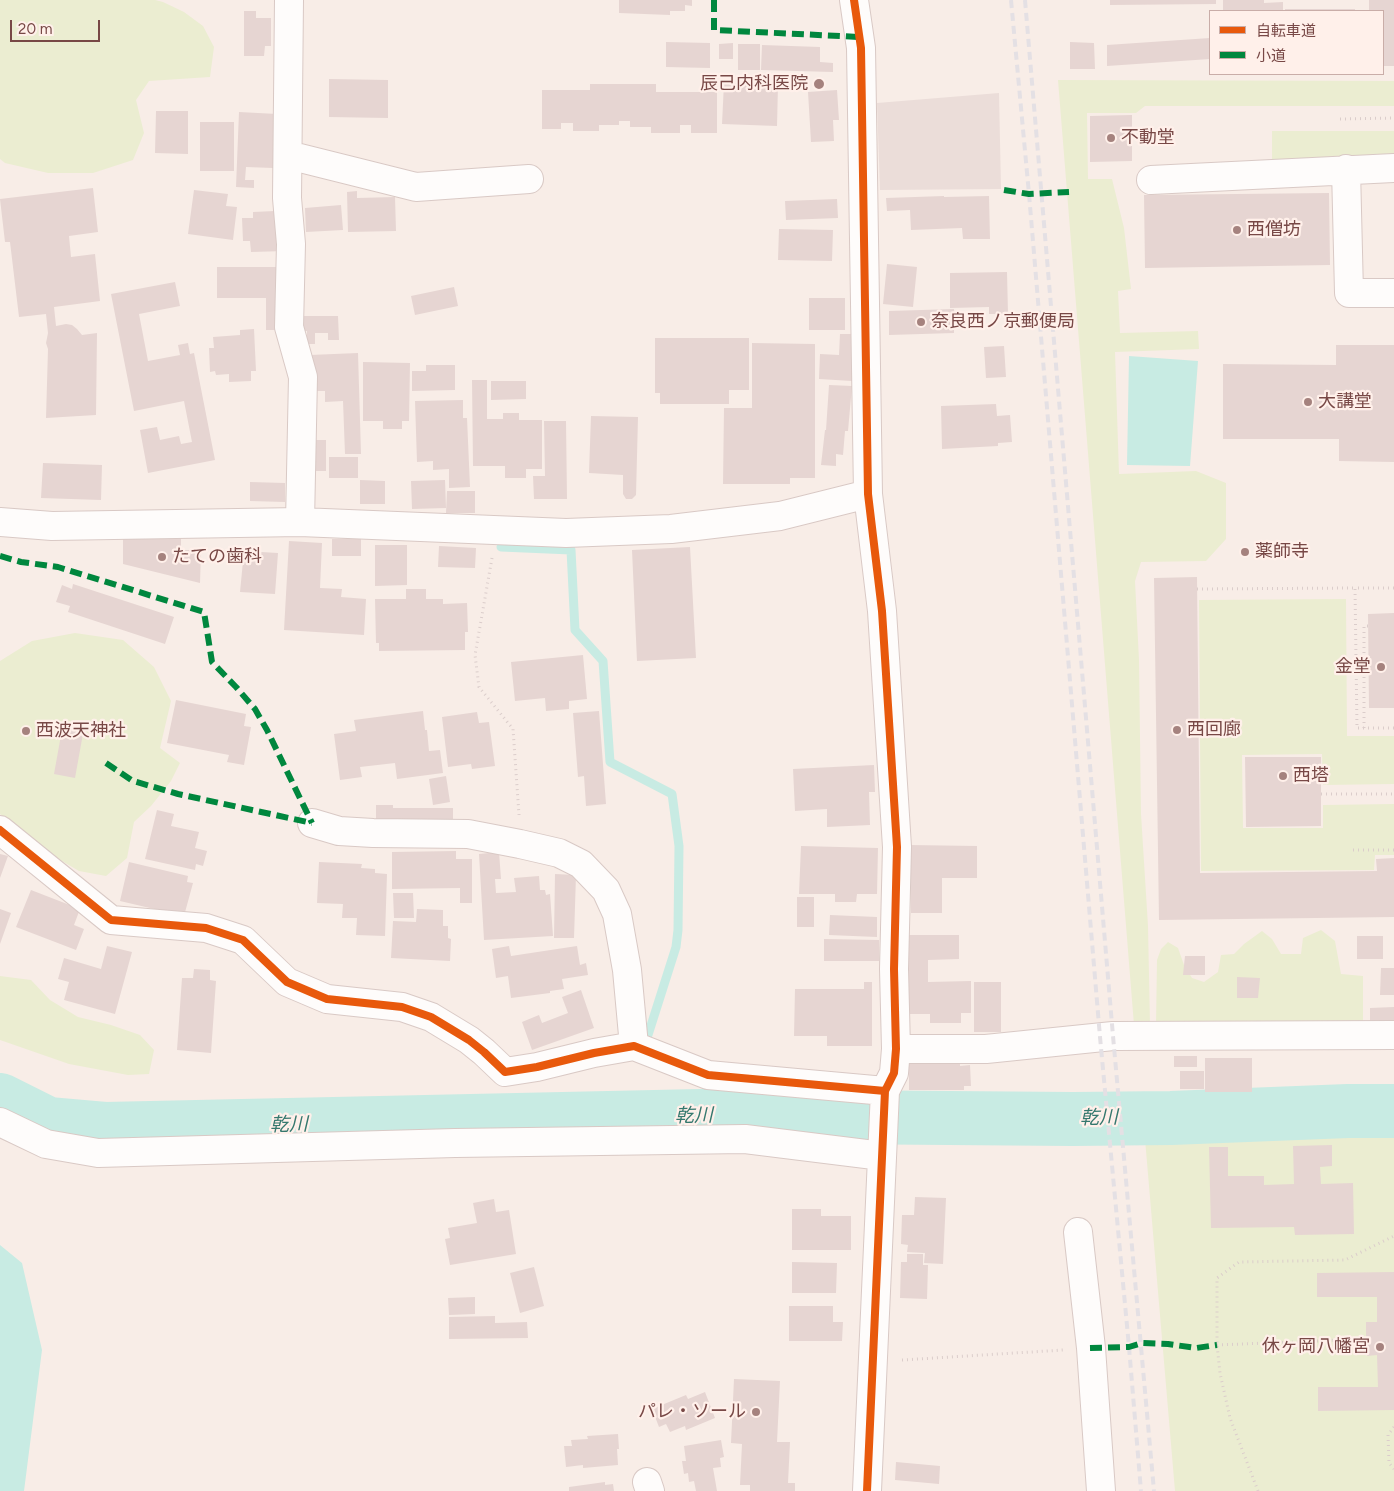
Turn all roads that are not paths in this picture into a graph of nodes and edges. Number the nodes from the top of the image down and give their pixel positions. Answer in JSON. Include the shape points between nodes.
{"nodes":[{"id":1,"x":289,"y":0,"type":"edge"},
{"id":2,"x":854,"y":0,"type":"edge"},
{"id":3,"x":288,"y":155,"type":"junction"},
{"id":4,"x":1394,"y":168,"type":"edge"},
{"id":5,"x":1346,"y":169,"type":"junction"},
{"id":6,"x":529,"y":179,"type":"dead end"},
{"id":7,"x":1151,"y":180,"type":"dead end"},
{"id":8,"x":1394,"y":293,"type":"edge"},
{"id":9,"x":868,"y":494,"type":"junction"},
{"id":10,"x":0,"y":522,"type":"edge"},
{"id":11,"x":300,"y":522,"type":"junction"},
{"id":12,"x":312,"y":822,"type":"dead end"},
{"id":13,"x":0,"y":830,"type":"edge"},
{"id":14,"x":1394,"y":1035,"type":"edge"},
{"id":15,"x":634,"y":1046,"type":"junction"},
{"id":16,"x":896,"y":1049,"type":"junction"},
{"id":17,"x":885,"y":1092,"type":"junction"},
{"id":18,"x":0,"y":1122,"type":"edge"},
{"id":19,"x":882,"y":1156,"type":"junction"},
{"id":20,"x":1078,"y":1232,"type":"dead end"},
{"id":21,"x":867,"y":1491,"type":"edge"},
{"id":22,"x":1101,"y":1491,"type":"edge"}],
"edges":[{"from":1,"to":3,"type":"street"},
{"from":2,"to":9,"type":"street","via":[[861,48]]},
{"from":3,"to":6,"type":"street","via":[[416,187]]},
{"from":3,"to":11,"type":"street","via":[[289,327],[303,378]]},
{"from":4,"to":5,"type":"street"},
{"from":5,"to":7,"type":"street"},
{"from":5,"to":8,"type":"street","via":[[1349,293]]},
{"from":9,"to":11,"type":"street","via":[[780,516],[671,530],[566,532]]},
{"from":9,"to":16,"type":"street","via":[[882,611],[897,847]]},
{"from":10,"to":11,"type":"street","via":[[52,526]]},
{"from":12,"to":15,"type":"street","via":[[338,830],[373,833],[468,834],[559,853],[581,864],[606,890],[618,914]]},
{"from":13,"to":15,"type":"street","via":[[111,920],[206,928],[243,940],[287,982],[327,999],[402,1007],[431,1017],[469,1040],[505,1072]]},
{"from":14,"to":16,"type":"street","via":[[1113,1036],[986,1049]]},
{"from":15,"to":17,"type":"street","via":[[708,1075]]},
{"from":16,"to":17,"type":"street","via":[[894,1073]]},
{"from":17,"to":19,"type":"street"},
{"from":18,"to":19,"type":"street","via":[[46,1144],[98,1153],[745,1139]]},
{"from":19,"to":21,"type":"street"},
{"from":20,"to":22,"type":"street","via":[[1091,1348]]}]}
